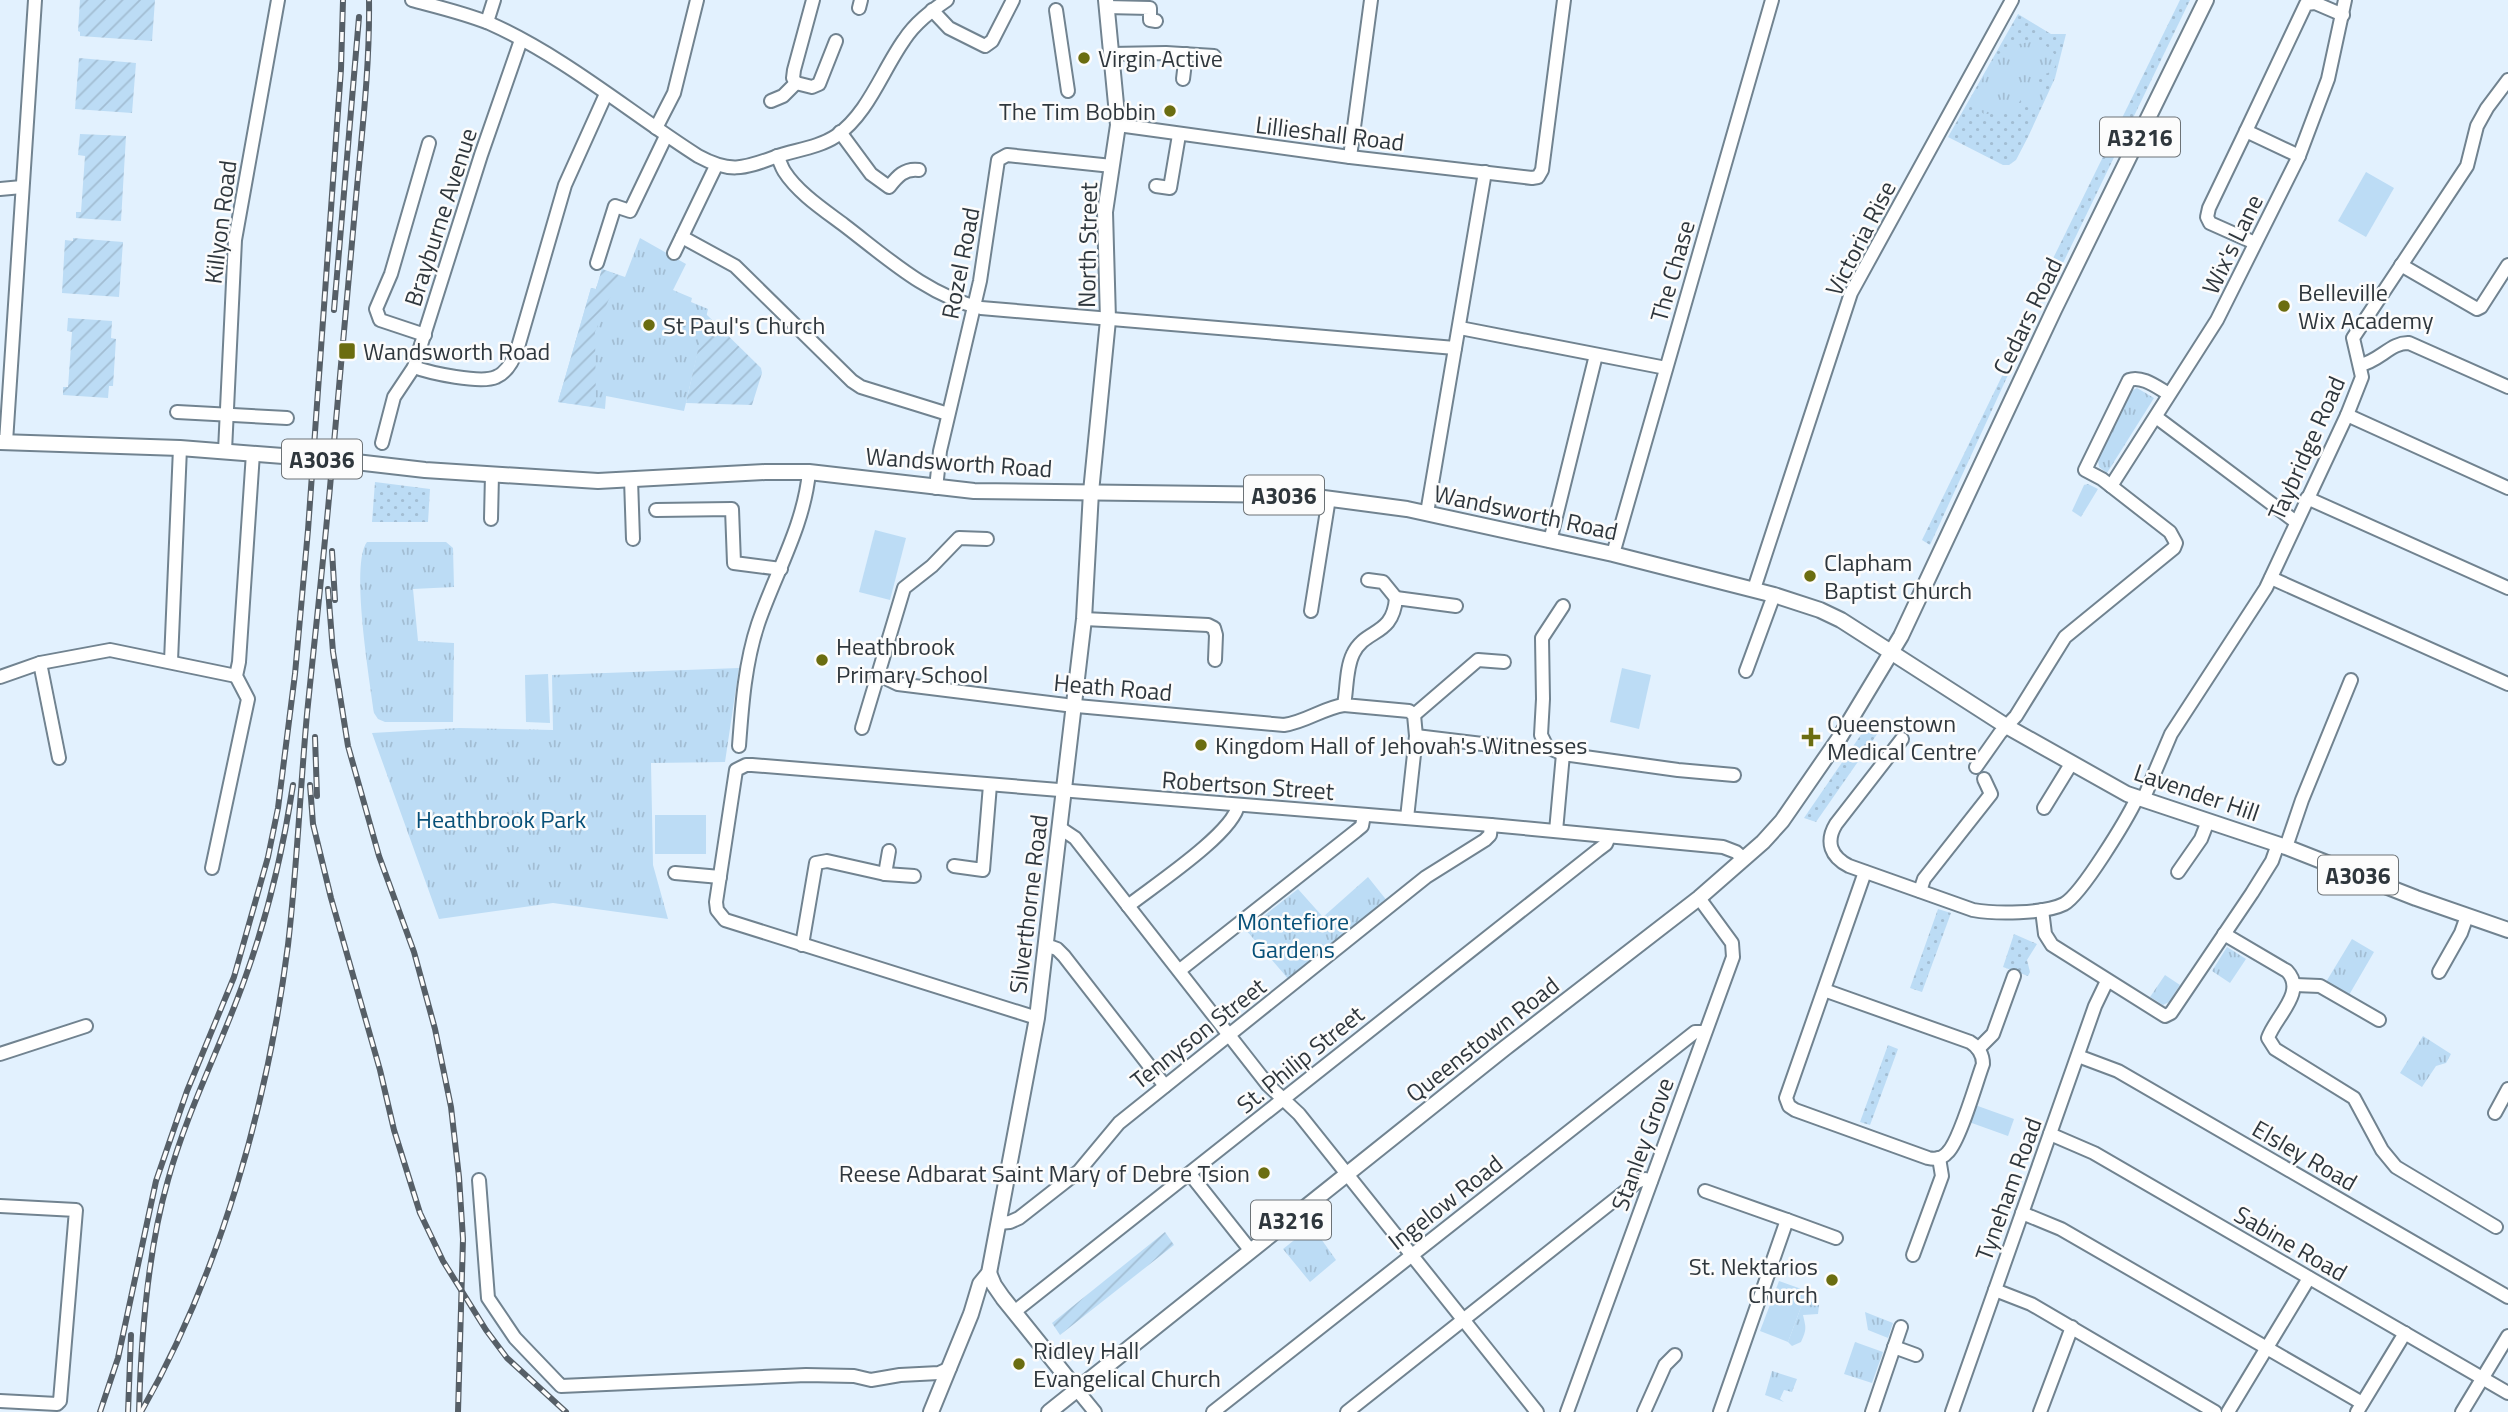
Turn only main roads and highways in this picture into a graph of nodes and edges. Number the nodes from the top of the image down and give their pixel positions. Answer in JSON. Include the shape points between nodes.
{"nodes":[{"id":1,"x":2206,"y":0,"type":"edge"},
{"id":2,"x":1106,"y":4,"type":"edge"},
{"id":3,"x":3,"y":442,"type":"edge"},
{"id":4,"x":1091,"y":492,"type":"junction"},
{"id":5,"x":1892,"y":654,"type":"junction"},
{"id":6,"x":2508,"y":930,"type":"edge"},
{"id":7,"x":989,"y":1273,"type":"junction"},
{"id":8,"x":1003,"y":1298,"type":"junction"},
{"id":9,"x":971,"y":1314,"type":"junction"},
{"id":10,"x":1077,"y":1390,"type":"junction"},
{"id":11,"x":931,"y":1412,"type":"edge"},
{"id":12,"x":1049,"y":1412,"type":"edge"}],
"edges":[{"from":1,"to":5,"type":"main road","name":"Cedars Road","number":"A3216"},
{"from":2,"to":4,"type":"main road","name":"North Street","via":[[1118,125],[1105,212],[1108,320]]},
{"from":3,"to":4,"type":"main road","name":"Wandsworth Road","number":"A3036","via":[[180,448],[598,481],[809,472],[936,488]]},
{"from":4,"to":5,"type":"main road","name":"Wandsworth Road","number":"A3036","via":[[1301,495],[1427,513],[1774,595],[1832,615]]},
{"from":4,"to":7,"type":"main road","name":"Silverthorne Road","via":[[1084,619],[1037,1018]]},
{"from":5,"to":6,"type":"main road","name":"Lavender Hill","number":"A3036","via":[[2006,726],[2140,799],[2282,845]]},
{"from":5,"to":10,"type":"main road","name":"Queenstown Road","number":"A3216","via":[[1840,737],[1763,842],[1699,898]]},
{"from":7,"to":8,"type":"main road"},
{"from":7,"to":9,"type":"main road","name":"Silverthorne Road","via":[[980,1284]]},
{"from":8,"to":9,"type":"main road","via":[[983,1303]]},
{"from":8,"to":10,"type":"main road"},
{"from":9,"to":11,"type":"main road","name":"Silverthorne Road"},
{"from":10,"to":12,"type":"main road","name":"Queenstown Road","number":"A3216"}]}
